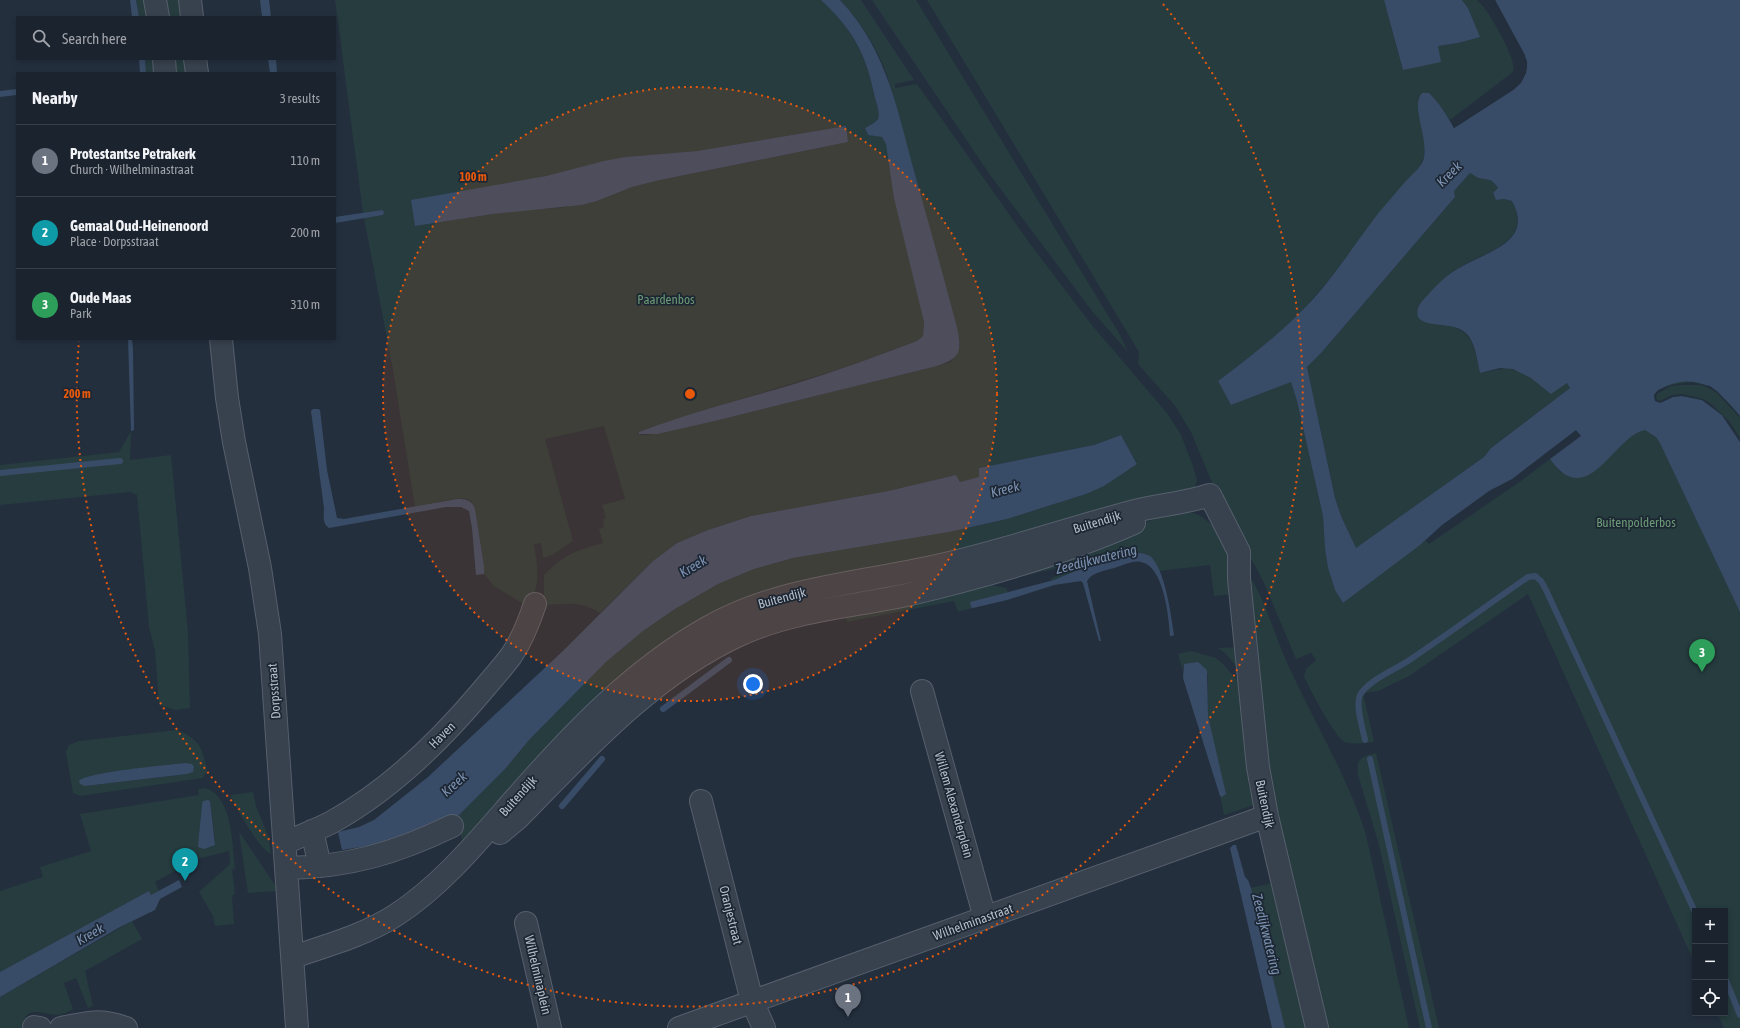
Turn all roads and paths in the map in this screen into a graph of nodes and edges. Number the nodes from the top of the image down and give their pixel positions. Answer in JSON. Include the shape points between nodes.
{"nodes":[{"id":1,"x":155,"y":0,"type":"edge"},
{"id":2,"x":190,"y":0,"type":"edge"},
{"id":3,"x":158,"y":16,"type":"edge"},
{"id":4,"x":192,"y":16,"type":"edge"},
{"id":5,"x":164,"y":60,"type":"edge"},
{"id":6,"x":195,"y":60,"type":"edge"},
{"id":7,"x":165,"y":72,"type":"edge"},
{"id":8,"x":197,"y":72,"type":"edge"},
{"id":9,"x":220,"y":345,"type":"edge"},
{"id":10,"x":536,"y":604,"type":"dead end"},
{"id":11,"x":922,"y":692,"type":"dead end"},
{"id":12,"x":701,"y":801,"type":"dead end"},
{"id":13,"x":1267,"y":816,"type":"junction"},
{"id":14,"x":452,"y":826,"type":"dead end"},
{"id":15,"x":312,"y":831,"type":"junction"},
{"id":16,"x":285,"y":843,"type":"junction"},
{"id":17,"x":320,"y":866,"type":"junction"},
{"id":18,"x":287,"y":868,"type":"junction"},
{"id":19,"x":985,"y":918,"type":"junction"},
{"id":20,"x":526,"y":923,"type":"dead end"},
{"id":21,"x":293,"y":957,"type":"junction"},
{"id":22,"x":752,"y":1001,"type":"junction"},
{"id":23,"x":61,"y":1028,"type":"edge"},
{"id":24,"x":126,"y":1028,"type":"edge"},
{"id":25,"x":297,"y":1028,"type":"edge"},
{"id":26,"x":550,"y":1028,"type":"edge"},
{"id":27,"x":679,"y":1028,"type":"edge"},
{"id":28,"x":764,"y":1028,"type":"edge"},
{"id":29,"x":1318,"y":1028,"type":"edge"}],
"edges":[{"from":1,"to":3,"type":"street"},
{"from":2,"to":4,"type":"street"},
{"from":5,"to":7,"type":"street"},
{"from":6,"to":8,"type":"street"},
{"from":9,"to":16,"type":"street","name":"Dorpsstraat","via":[[234,442],[260,568],[270,634]]},
{"from":10,"to":15,"type":"street","name":"Haven","via":[[526,630],[511,655],[441,737],[373,795],[331,823]]},
{"from":11,"to":19,"type":"street","name":"Willem Alexanderplein"},
{"from":12,"to":22,"type":"street","name":"Oranjestraat"},
{"from":13,"to":19,"type":"street","name":"Wilhelminastraat"},
{"from":13,"to":21,"type":"street","name":"Buitendijk","via":[[1256,750],[1239,579],[1239,552],[1210,495],[1178,504],[1106,535],[1041,558],[906,595],[776,621],[727,640],[683,666],[650,691],[518,818],[489,840],[471,849],[426,893],[396,915],[356,935]]},
{"from":13,"to":29,"type":"street","name":"Buitendijk"},
{"from":14,"to":17,"type":"street","via":[[396,850],[351,862]]},
{"from":15,"to":16,"type":"street","name":"Haven"},
{"from":15,"to":17,"type":"street"},
{"from":16,"to":18,"type":"street","name":"Dorpsstraat"},
{"from":17,"to":18,"type":"street"},
{"from":18,"to":21,"type":"street","name":"Dorpsstraat"},
{"from":19,"to":22,"type":"street","name":"Wilhelminastraat"},
{"from":20,"to":26,"type":"street","name":"Wilhelminaplein"},
{"from":21,"to":25,"type":"street","name":"Dorpsstraat"},
{"from":22,"to":27,"type":"street","name":"Wilhelminastraat"},
{"from":22,"to":28,"type":"street","name":"Oranjestraat"},
{"from":23,"to":24,"type":"street","via":[[99,1021]]}]}
